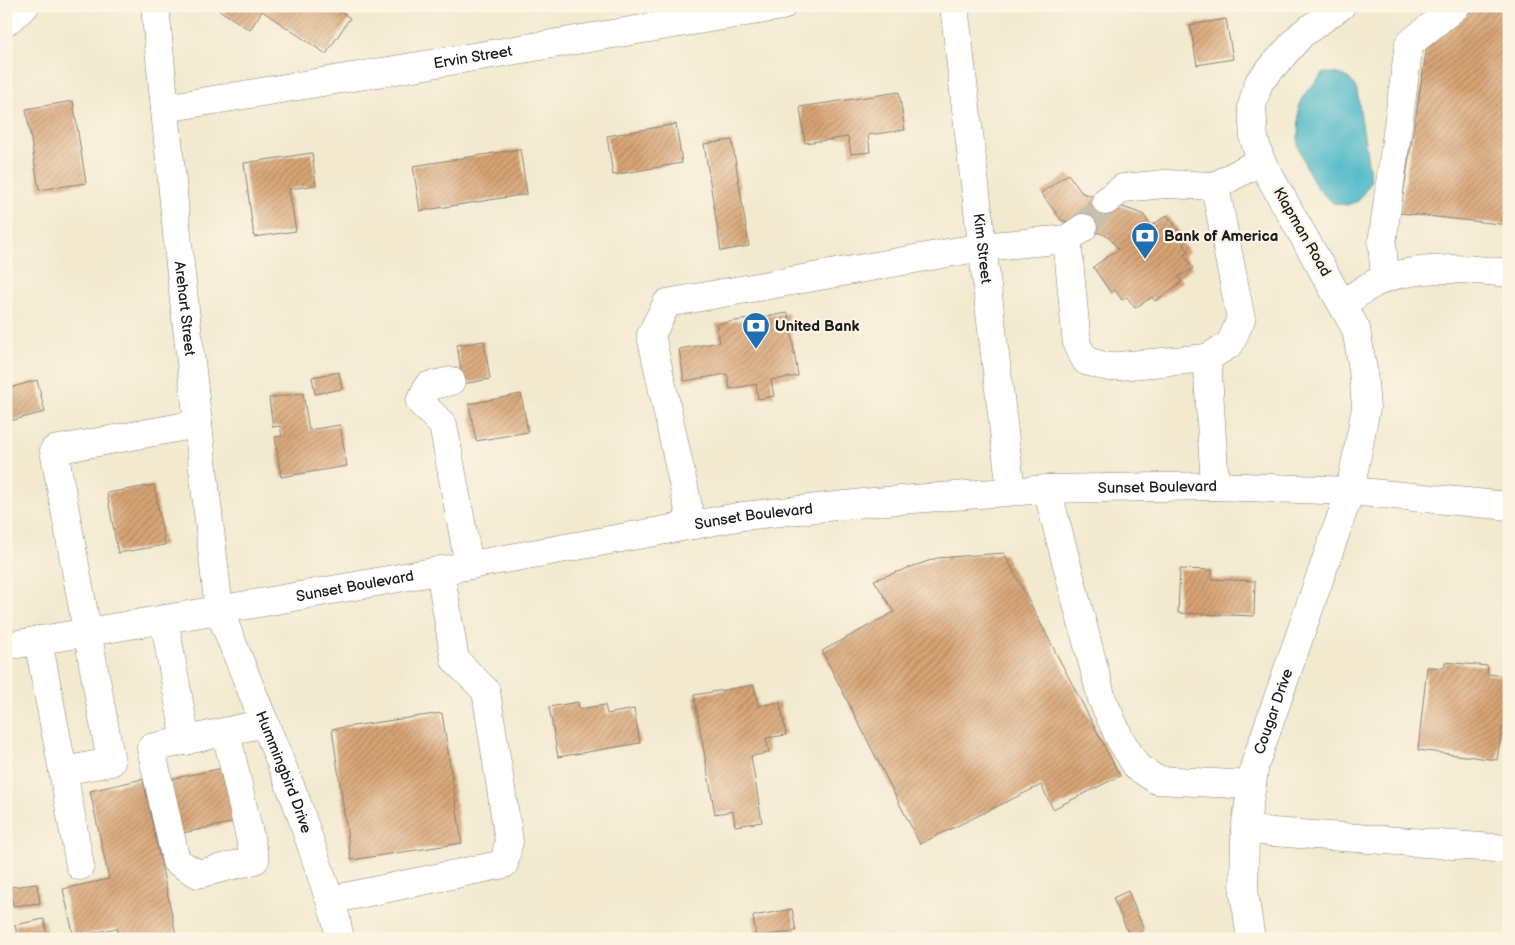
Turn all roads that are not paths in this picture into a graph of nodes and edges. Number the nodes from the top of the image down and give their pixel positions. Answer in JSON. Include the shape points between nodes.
{"nodes":[{"id":1,"x":25,"y":6,"type":"edge"},
{"id":2,"x":156,"y":6,"type":"edge"},
{"id":3,"x":782,"y":6,"type":"edge"},
{"id":4,"x":954,"y":6,"type":"edge"},
{"id":5,"x":1341,"y":6,"type":"edge"},
{"id":6,"x":1456,"y":6,"type":"edge"},
{"id":7,"x":6,"y":22,"type":"edge"},
{"id":8,"x":165,"y":108,"type":"junction"},
{"id":9,"x":1261,"y":161,"type":"junction"},
{"id":10,"x":1215,"y":186,"type":"junction"},
{"id":11,"x":1106,"y":201,"type":"tunnel mouth"},
{"id":12,"x":982,"y":247,"type":"junction"},
{"id":13,"x":1509,"y":273,"type":"edge"},
{"id":14,"x":1385,"y":278,"type":"junction"},
{"id":15,"x":1343,"y":303,"type":"junction"},
{"id":16,"x":1207,"y":358,"type":"junction"},
{"id":17,"x":451,"y":381,"type":"dead end"},
{"id":18,"x":198,"y":424,"type":"junction"},
{"id":19,"x":1215,"y":486,"type":"junction"},
{"id":20,"x":1047,"y":489,"type":"junction"},
{"id":21,"x":1011,"y":491,"type":"junction"},
{"id":22,"x":1350,"y":491,"type":"junction"},
{"id":23,"x":1509,"y":506,"type":"edge"},
{"id":24,"x":692,"y":525,"type":"junction"},
{"id":25,"x":469,"y":565,"type":"junction"},
{"id":26,"x":440,"y":570,"type":"junction"},
{"id":27,"x":219,"y":610,"type":"junction"},
{"id":28,"x":164,"y":619,"type":"junction"},
{"id":29,"x":86,"y":632,"type":"junction"},
{"id":30,"x":38,"y":640,"type":"junction"},
{"id":31,"x":6,"y":646,"type":"edge"},
{"id":32,"x":265,"y":723,"type":"junction"},
{"id":33,"x":226,"y":732,"type":"junction"},
{"id":34,"x":186,"y":741,"type":"junction"},
{"id":35,"x":63,"y":771,"type":"junction"},
{"id":36,"x":1252,"y":785,"type":"junction"},
{"id":37,"x":1246,"y":830,"type":"junction"},
{"id":38,"x":1509,"y":849,"type":"edge"},
{"id":39,"x":80,"y":866,"type":"dead end"},
{"id":40,"x":330,"y":900,"type":"junction"},
{"id":41,"x":340,"y":939,"type":"edge"},
{"id":42,"x":1250,"y":939,"type":"edge"}],
"edges":[{"from":1,"to":7,"type":"street"},
{"from":2,"to":8,"type":"street","name":"Arehart Street"},
{"from":3,"to":8,"type":"street","name":"Ervin Street"},
{"from":4,"to":12,"type":"street","name":"Kim Street"},
{"from":5,"to":9,"type":"street","name":"Klapman Road","via":[[1302,34],[1259,82],[1252,106],[1254,138]]},
{"from":6,"to":14,"type":"street","via":[[1409,44],[1382,242]]},
{"from":8,"to":18,"type":"street","name":"Arehart Street"},
{"from":9,"to":10,"type":"street"},
{"from":9,"to":15,"type":"street","name":"Klapman Road"},
{"from":10,"to":11,"type":"street","via":[[1165,184],[1123,188]]},
{"from":10,"to":16,"type":"street","via":[[1241,319],[1230,344]]},
{"from":12,"to":16,"type":"street","via":[[1075,233],[1077,345],[1086,361],[1108,366]]},
{"from":12,"to":21,"type":"street","name":"Kim Street"},
{"from":12,"to":24,"type":"street","via":[[667,303],[651,335]]},
{"from":13,"to":14,"type":"street","via":[[1470,269],[1417,270]]},
{"from":14,"to":15,"type":"street"},
{"from":15,"to":22,"type":"street","name":"Klapman Road","via":[[1356,328],[1366,408]]},
{"from":16,"to":19,"type":"street"},
{"from":17,"to":25,"type":"street","via":[[428,386],[420,402],[443,426]]},
{"from":18,"to":27,"type":"street","name":"Arehart Street"},
{"from":18,"to":29,"type":"street","via":[[54,450]]},
{"from":19,"to":20,"type":"street","name":"Sunset Boulevard"},
{"from":19,"to":22,"type":"street","name":"Sunset Boulevard"},
{"from":20,"to":21,"type":"street","name":"Sunset Boulevard"},
{"from":20,"to":36,"type":"street","via":[[1102,699],[1137,767],[1157,780]]},
{"from":21,"to":24,"type":"street","name":"Sunset Boulevard","via":[[873,502]]},
{"from":22,"to":23,"type":"street","name":"Sunset Boulevard"},
{"from":22,"to":36,"type":"street","name":"Cougar Drive","via":[[1255,764]]},
{"from":24,"to":25,"type":"street","name":"Sunset Boulevard"},
{"from":25,"to":26,"type":"street","name":"Sunset Boulevard"},
{"from":26,"to":27,"type":"street","name":"Sunset Boulevard"},
{"from":26,"to":40,"type":"street","via":[[455,660],[486,691],[509,841],[504,864]]},
{"from":27,"to":28,"type":"street","name":"Sunset Boulevard"},
{"from":27,"to":32,"type":"street","name":"Hummingbird Drive"},
{"from":28,"to":29,"type":"street","name":"Sunset Boulevard"},
{"from":28,"to":34,"type":"street"},
{"from":29,"to":30,"type":"street","name":"Sunset Boulevard"},
{"from":29,"to":35,"type":"street","via":[[111,762]]},
{"from":30,"to":31,"type":"street","name":"Sunset Boulevard"},
{"from":30,"to":35,"type":"street"},
{"from":32,"to":33,"type":"street"},
{"from":32,"to":40,"type":"street","name":"Hummingbird Drive","via":[[298,803]]},
{"from":33,"to":34,"type":"street"},
{"from":33,"to":34,"type":"street","via":[[255,860],[198,874],[176,861],[152,748]]},
{"from":35,"to":39,"type":"street"},
{"from":36,"to":37,"type":"street","name":"Cougar Drive"},
{"from":37,"to":38,"type":"street"},
{"from":37,"to":42,"type":"street","name":"Cougar Drive","via":[[1244,893]]},
{"from":40,"to":41,"type":"street","name":"Hummingbird Drive"}]}
